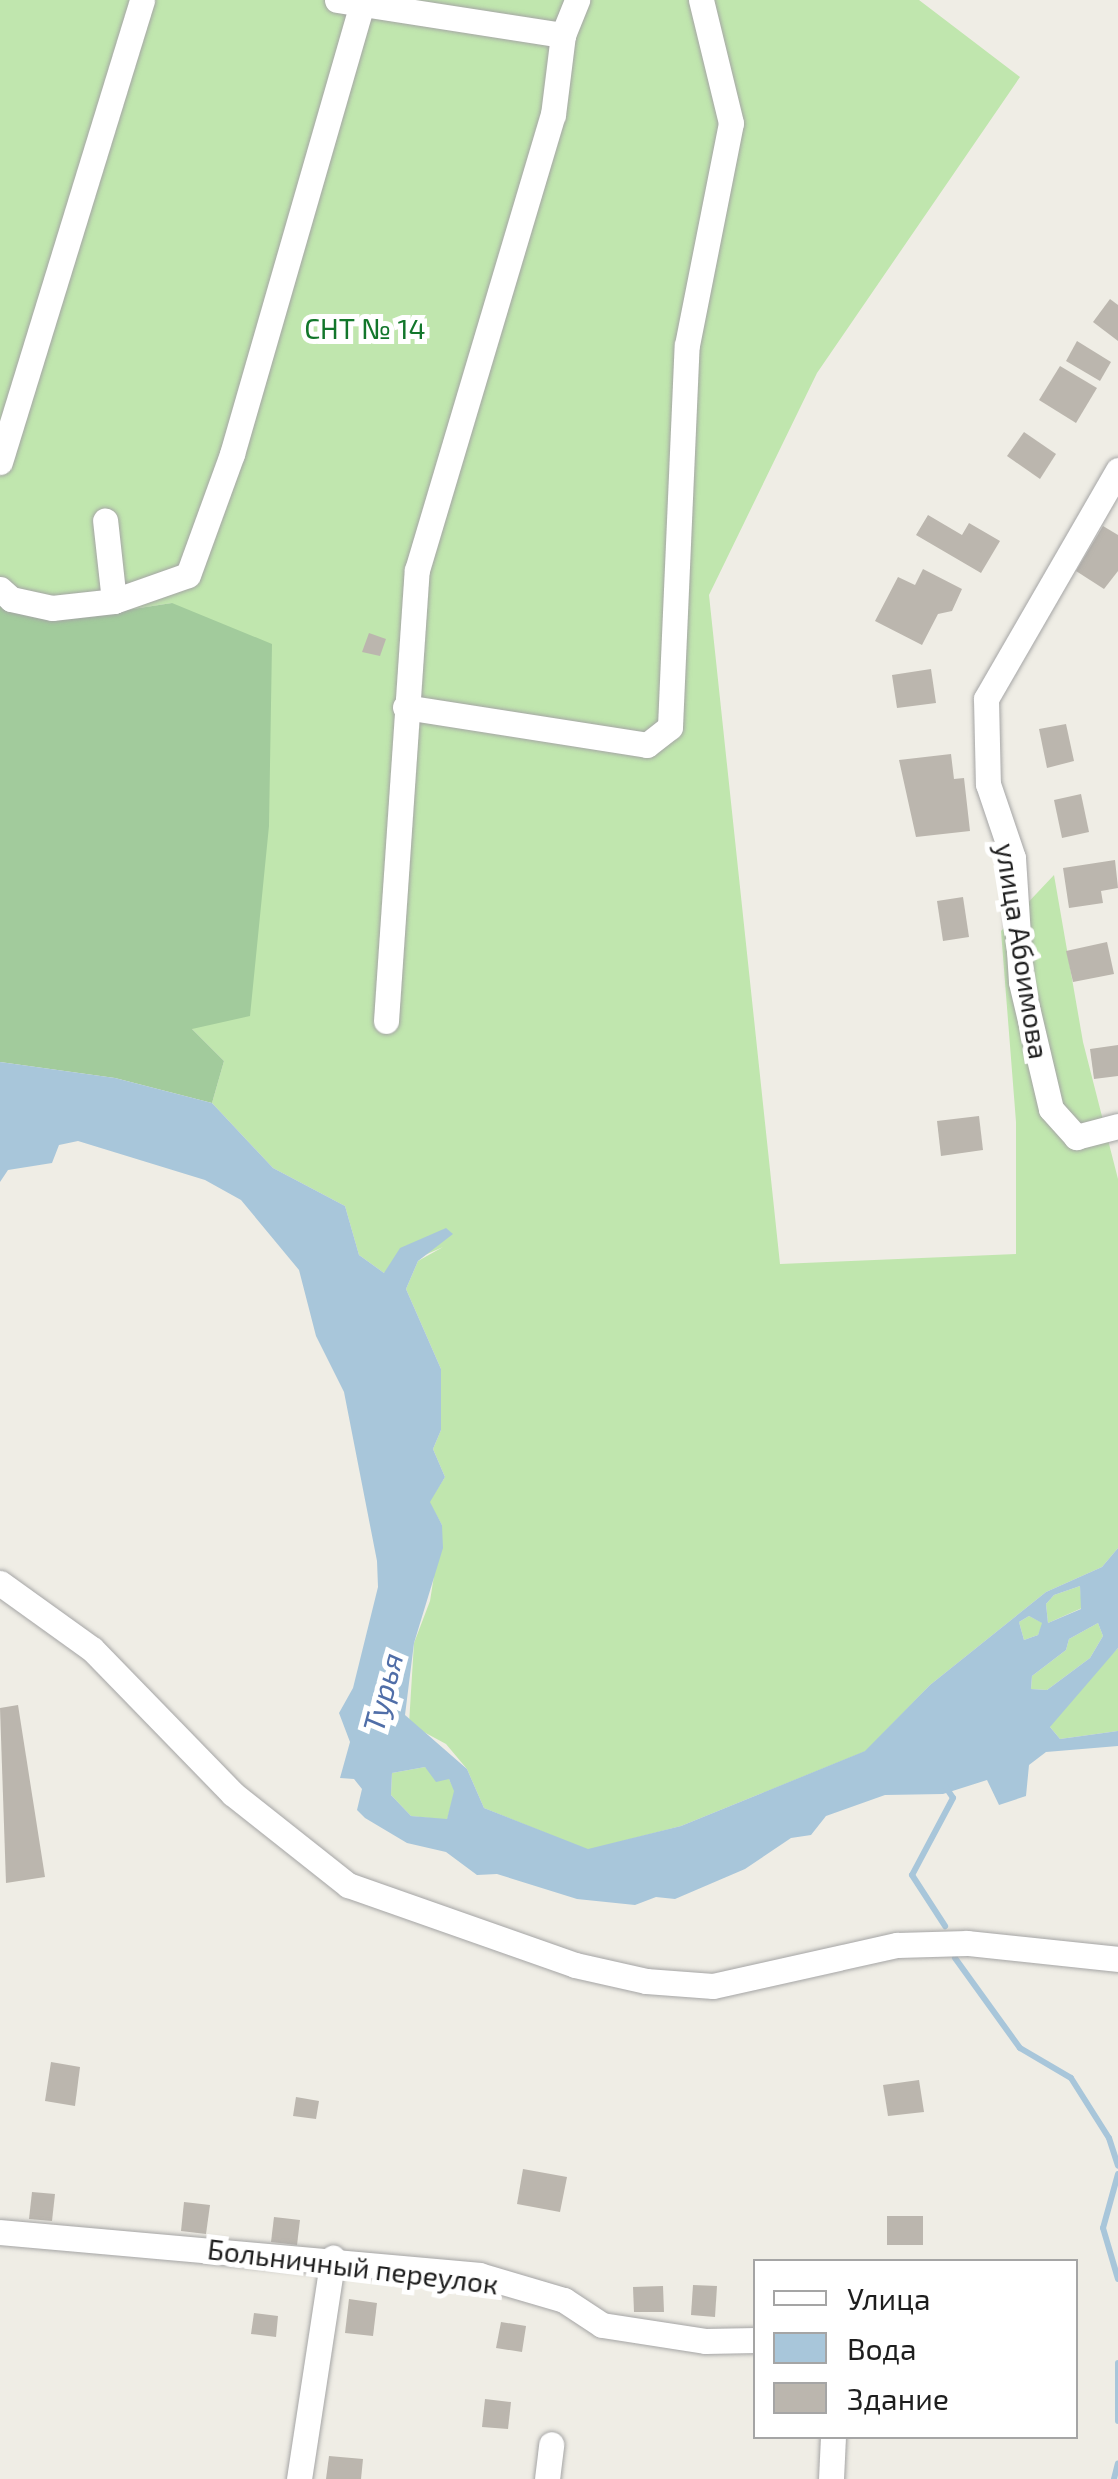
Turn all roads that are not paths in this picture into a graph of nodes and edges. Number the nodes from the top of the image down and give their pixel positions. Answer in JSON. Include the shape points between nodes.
{"nodes":[{"id":1,"x":142,"y":0,"type":"edge"},
{"id":2,"x":577,"y":0,"type":"edge"},
{"id":3,"x":702,"y":0,"type":"edge"},
{"id":4,"x":349,"y":4,"type":"edge"},
{"id":5,"x":563,"y":34,"type":"junction"},
{"id":6,"x":0,"y":462,"type":"edge"},
{"id":7,"x":1115,"y":482,"type":"edge"},
{"id":8,"x":105,"y":520,"type":"dead end"},
{"id":9,"x":0,"y":589,"type":"edge"},
{"id":10,"x":114,"y":602,"type":"junction"},
{"id":11,"x":405,"y":707,"type":"junction"},
{"id":12,"x":386,"y":1021,"type":"dead end"},
{"id":13,"x":1118,"y":1126,"type":"edge"},
{"id":14,"x":0,"y":1583,"type":"edge"},
{"id":15,"x":1118,"y":1959,"type":"edge"},
{"id":16,"x":0,"y":2232,"type":"edge"},
{"id":17,"x":333,"y":2258,"type":"junction"},
{"id":18,"x":753,"y":2340,"type":"edge"},
{"id":19,"x":833,"y":2439,"type":"edge"},
{"id":20,"x":551,"y":2444,"type":"dead end"},
{"id":21,"x":299,"y":2479,"type":"edge"},
{"id":22,"x":547,"y":2479,"type":"edge"},
{"id":23,"x":831,"y":2479,"type":"edge"}],
"edges":[{"from":1,"to":6,"type":"street"},
{"from":2,"to":5,"type":"street"},
{"from":3,"to":11,"type":"street","via":[[731,123],[687,345],[670,727],[647,745]]},
{"from":4,"to":5,"type":"street"},
{"from":4,"to":10,"type":"street","via":[[237,437],[188,576]]},
{"from":5,"to":11,"type":"street","via":[[553,114],[417,570]]},
{"from":7,"to":13,"type":"street","name":"улица Абоимова","via":[[986,699],[988,784],[1013,858],[1022,982],[1051,1109],[1076,1137]]},
{"from":8,"to":10,"type":"street"},
{"from":9,"to":10,"type":"street","via":[[11,599],[52,608]]},
{"from":11,"to":12,"type":"street"},
{"from":14,"to":15,"type":"street","via":[[92,1650],[234,1794],[348,1885],[575,1965],[646,1982],[713,1986],[898,1946],[967,1943]]},
{"from":16,"to":17,"type":"street","name":"Больничный переулок"},
{"from":17,"to":18,"type":"street","name":"Больничный переулок","via":[[479,2275],[564,2300],[602,2324],[705,2342]]},
{"from":17,"to":21,"type":"street"},
{"from":19,"to":23,"type":"street"},
{"from":20,"to":22,"type":"street"}]}
